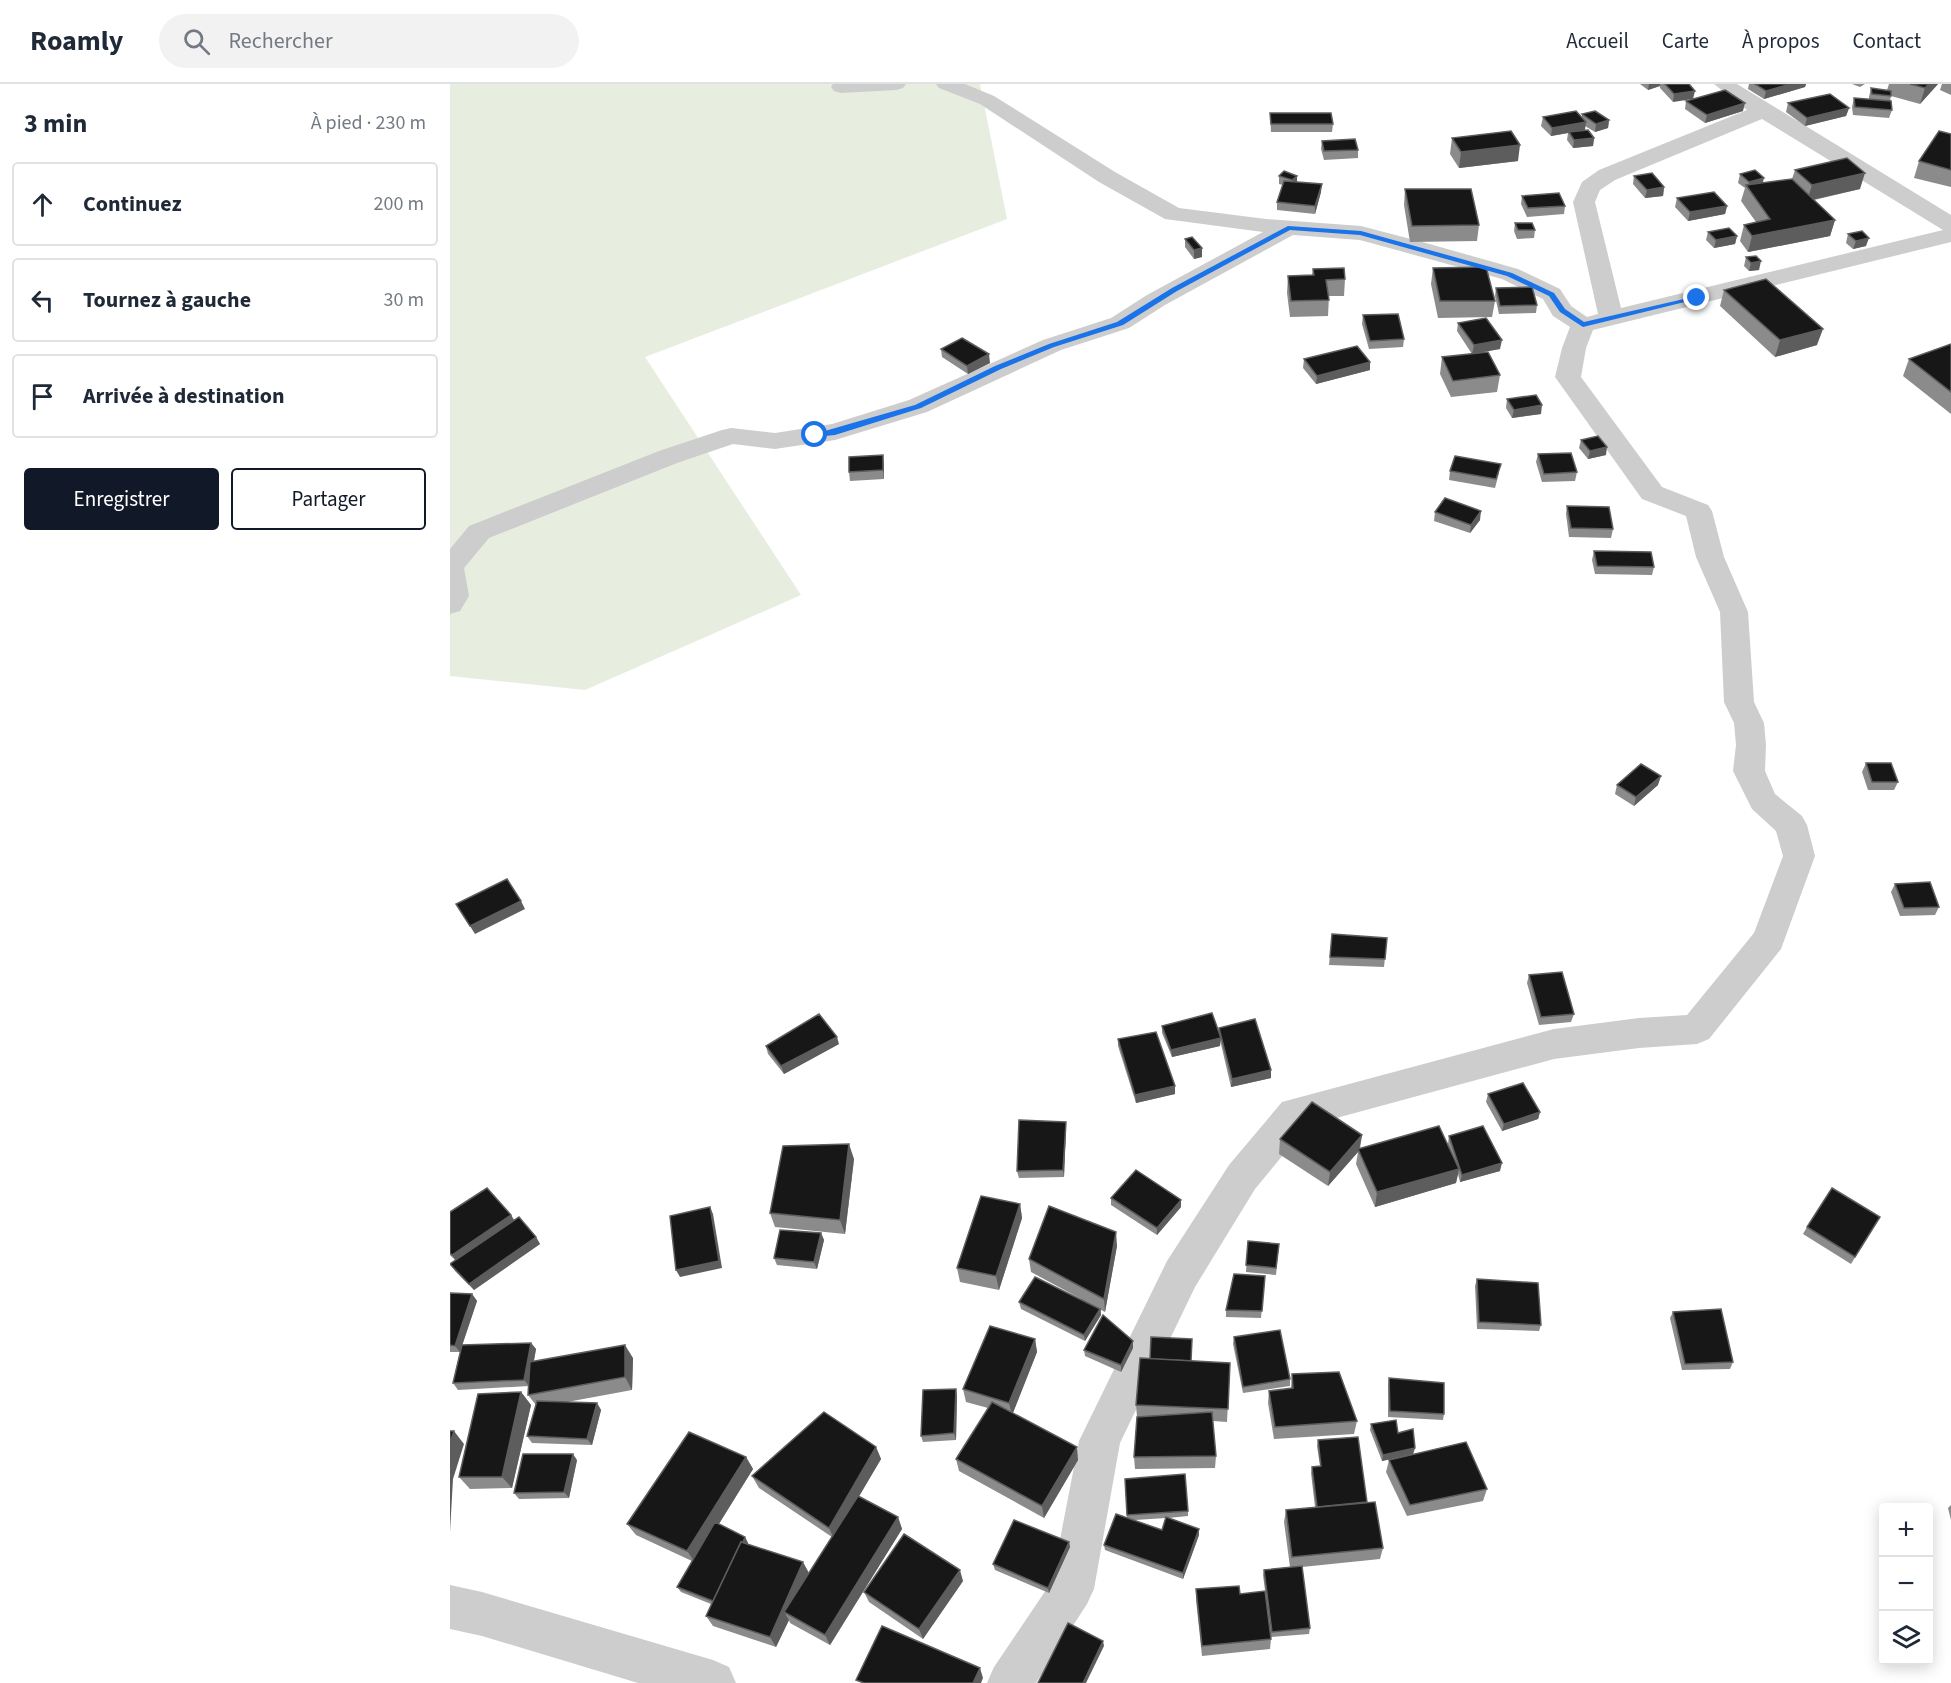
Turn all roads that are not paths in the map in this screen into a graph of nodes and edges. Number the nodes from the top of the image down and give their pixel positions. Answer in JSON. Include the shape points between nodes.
{"nodes":[{"id":1,"x":896,"y":84,"type":"edge"},
{"id":2,"x":946,"y":84,"type":"edge"},
{"id":3,"x":1724,"y":84,"type":"edge"},
{"id":4,"x":841,"y":87,"type":"dead end"},
{"id":5,"x":1763,"y":111,"type":"junction"},
{"id":6,"x":1951,"y":225,"type":"edge"},
{"id":7,"x":1288,"y":228,"type":"junction"},
{"id":8,"x":1951,"y":235,"type":"edge"},
{"id":9,"x":1597,"y":322,"type":"junction"},
{"id":10,"x":450,"y":604,"type":"edge"},
{"id":11,"x":466,"y":1610,"type":"edge"},
{"id":12,"x":713,"y":1683,"type":"edge"},
{"id":13,"x":1010,"y":1683,"type":"edge"}],
"edges":[{"from":1,"to":4,"type":"street"},
{"from":2,"to":7,"type":"street","via":[[987,100],[1173,214]]},
{"from":3,"to":5,"type":"street"},
{"from":5,"to":6,"type":"street"},
{"from":5,"to":9,"type":"street","via":[[1607,175],[1590,187],[1584,202]]},
{"from":7,"to":9,"type":"street","via":[[1361,233],[1510,274],[1552,294],[1562,311]]},
{"from":7,"to":10,"type":"street","via":[[1120,323],[1052,345],[918,406],[835,432],[776,441],[731,436],[611,478],[479,532],[450,567],[455,596]]},
{"from":8,"to":9,"type":"street"},
{"from":9,"to":13,"type":"street","via":[[1574,348],[1568,377],[1652,493],[1698,511],[1710,557],[1734,612],[1739,702],[1749,723],[1749,771],[1763,801],[1791,825],[1799,856],[1770,939],[1697,1029],[1554,1044],[1295,1113],[1242,1177],[1181,1274],[1100,1440],[1072,1589]]},
{"from":11,"to":12,"type":"street"}]}
